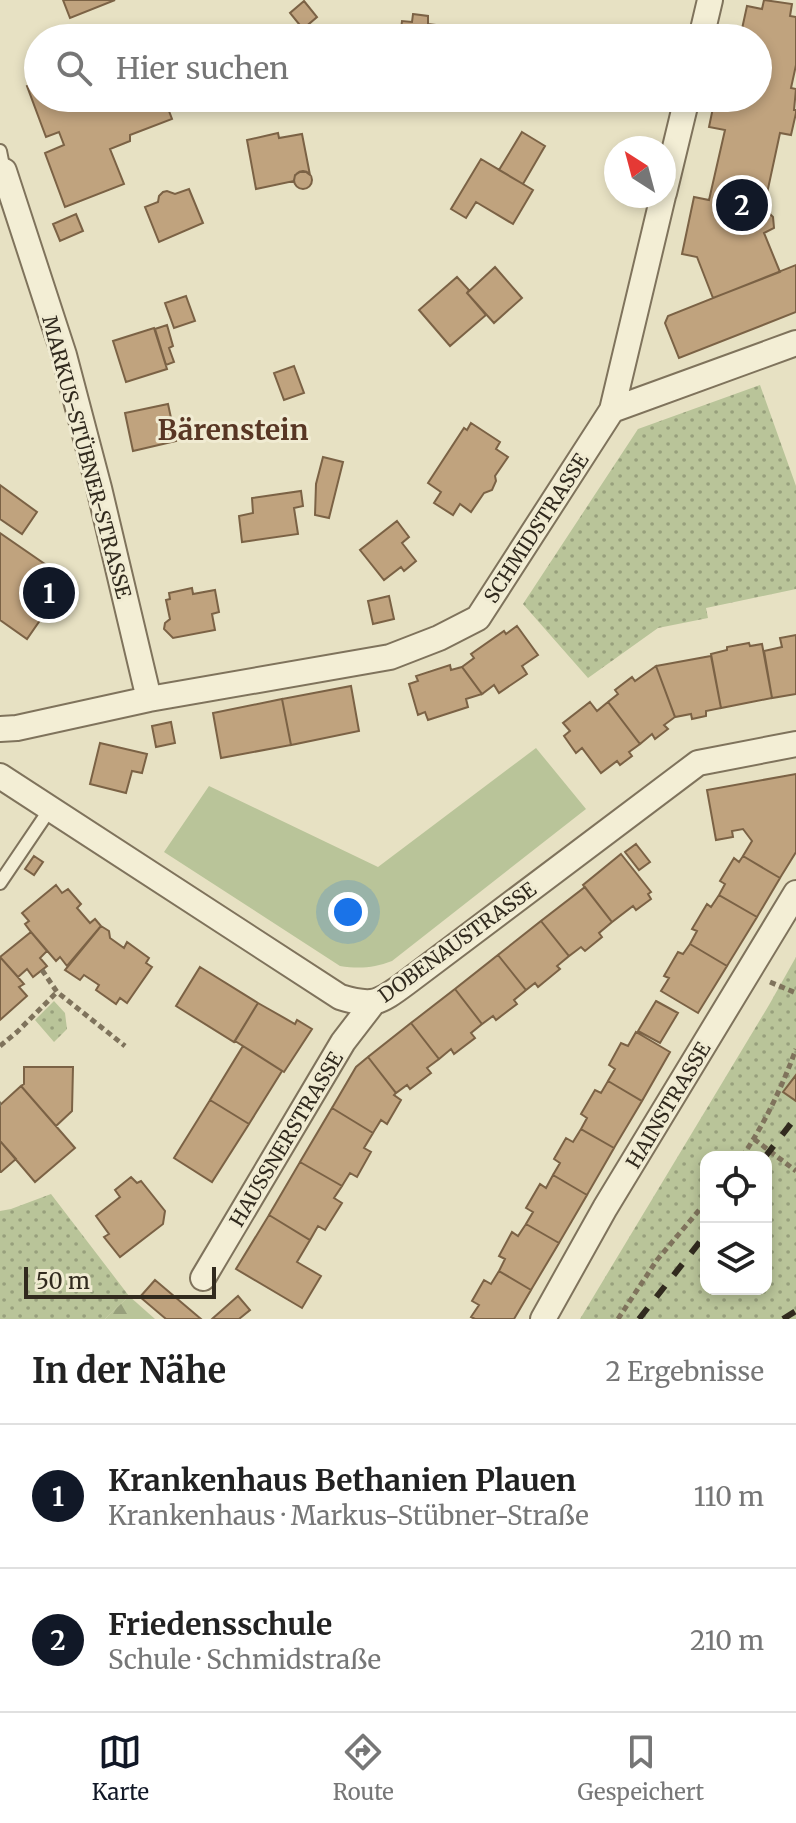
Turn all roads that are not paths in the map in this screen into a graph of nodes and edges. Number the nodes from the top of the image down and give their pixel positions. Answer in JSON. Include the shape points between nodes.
{"nodes":[{"id":1,"x":710,"y":0,"type":"edge"},
{"id":2,"x":704,"y":24,"type":"edge"},
{"id":3,"x":684,"y":112,"type":"edge"},
{"id":4,"x":676,"y":144,"type":"edge"},
{"id":5,"x":2,"y":161,"type":"edge"},
{"id":6,"x":661,"y":208,"type":"edge"},
{"id":7,"x":796,"y":343,"type":"edge"},
{"id":8,"x":612,"y":410,"type":"junction"},
{"id":9,"x":149,"y":699,"type":"junction"},
{"id":10,"x":0,"y":729,"type":"edge"},
{"id":11,"x":796,"y":744,"type":"edge"},
{"id":12,"x":0,"y":776,"type":"edge"},
{"id":13,"x":50,"y":809,"type":"junction"},
{"id":14,"x":0,"y":883,"type":"edge"},
{"id":15,"x":796,"y":893,"type":"edge"},
{"id":16,"x":373,"y":1003,"type":"junction"},
{"id":17,"x":203,"y":1278,"type":"dead end"},
{"id":18,"x":543,"y":1319,"type":"edge"}],
"edges":[{"from":1,"to":2,"type":"street"},
{"from":3,"to":4,"type":"street","name":"SCHMIDSTRASSE"},
{"from":5,"to":9,"type":"street","name":"MARKUS-STÜBNER-STRASSE","via":[[64,355]]},
{"from":6,"to":8,"type":"street","name":"SCHMIDSTRASSE"},
{"from":7,"to":8,"type":"street"},
{"from":8,"to":9,"type":"street","name":"SCHMIDSTRASSE","via":[[478,618],[390,657]]},
{"from":9,"to":10,"type":"street","name":"SCHMIDSTRASSE"},
{"from":11,"to":16,"type":"street","name":"DOBENAUSTRASSE","via":[[698,763]]},
{"from":12,"to":13,"type":"street","name":"DOBENAUSTRASSE"},
{"from":13,"to":14,"type":"lane"},
{"from":13,"to":16,"type":"street","name":"DOBENAUSTRASSE","via":[[340,997]]},
{"from":15,"to":18,"type":"street","name":"HAINSTRASSE"},
{"from":16,"to":17,"type":"street","name":"HAUSSNERSTRASSE","via":[[343,1042]]}]}
